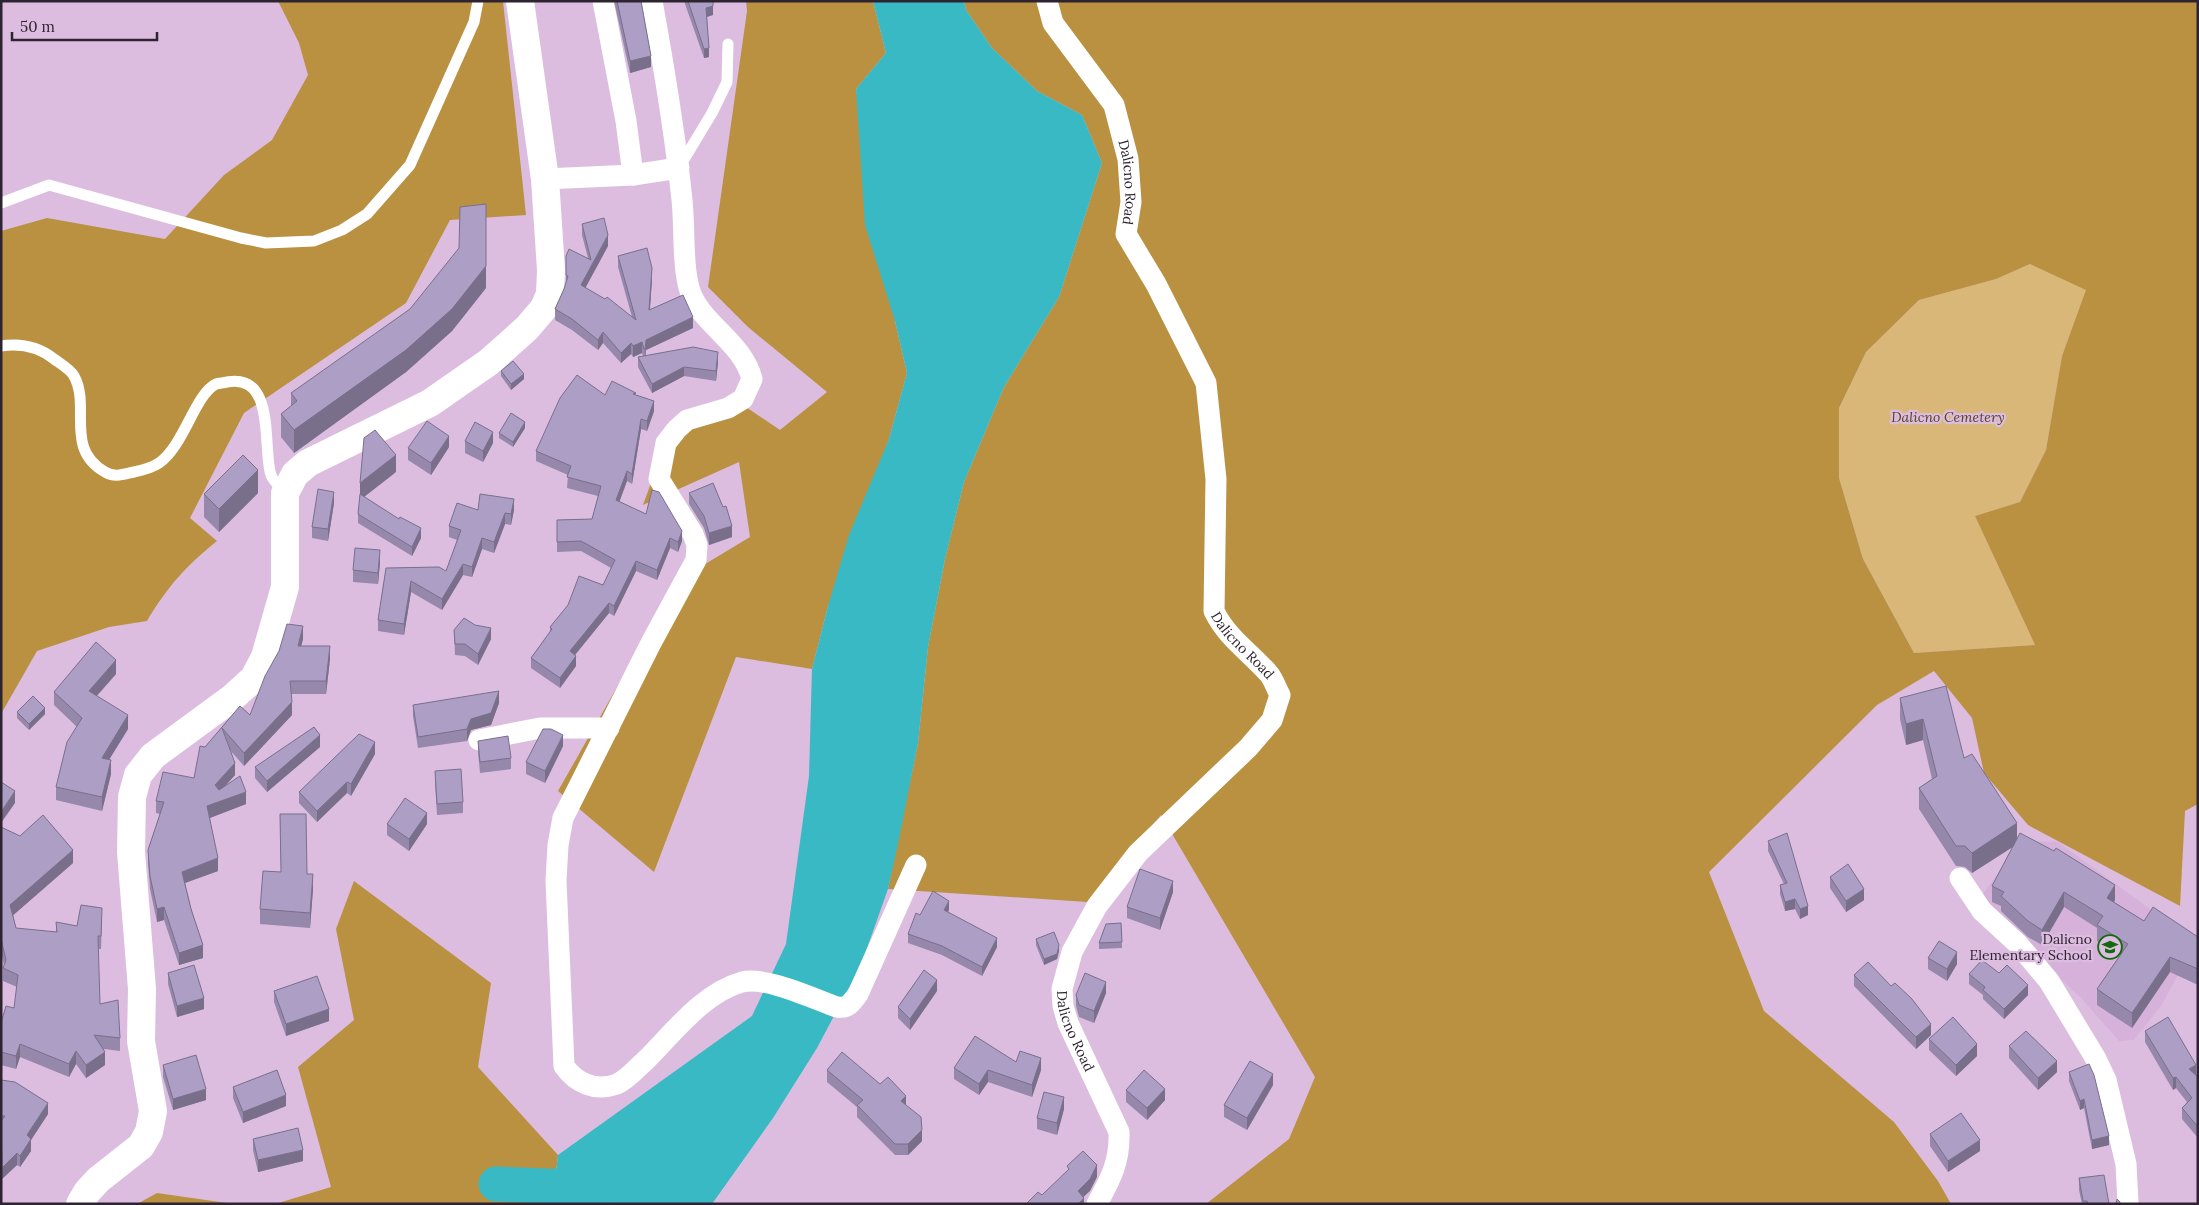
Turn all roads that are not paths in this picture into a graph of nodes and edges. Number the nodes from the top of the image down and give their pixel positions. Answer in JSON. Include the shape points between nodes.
{"nodes":[{"id":1,"x":478,"y":1,"type":"edge"},
{"id":2,"x":520,"y":1,"type":"edge"},
{"id":3,"x":603,"y":1,"type":"edge"},
{"id":4,"x":652,"y":1,"type":"edge"},
{"id":5,"x":1047,"y":1,"type":"edge"},
{"id":6,"x":728,"y":44,"type":"dead end"},
{"id":7,"x":679,"y":168,"type":"junction"},
{"id":8,"x":633,"y":175,"type":"junction"},
{"id":9,"x":545,"y":179,"type":"junction"},
{"id":10,"x":1,"y":204,"type":"edge"},
{"id":11,"x":1,"y":346,"type":"edge"},
{"id":12,"x":285,"y":493,"type":"junction"},
{"id":13,"x":609,"y":728,"type":"junction"},
{"id":14,"x":479,"y":740,"type":"edge"},
{"id":15,"x":916,"y":865,"type":"dead end"},
{"id":16,"x":1960,"y":878,"type":"dead end"},
{"id":17,"x":80,"y":1204,"type":"edge"},
{"id":18,"x":1097,"y":1204,"type":"edge"},
{"id":19,"x":2128,"y":1204,"type":"edge"}],
"edges":[{"from":1,"to":10,"type":"lane","via":[[474,22],[410,165],[367,214],[342,230],[314,241],[266,243],[49,185]]},
{"from":2,"to":9,"type":"main road"},
{"from":3,"to":8,"type":"street"},
{"from":4,"to":7,"type":"street"},
{"from":5,"to":18,"type":"street","name":"Dalicno Road","via":[[1053,23],[1114,105],[1128,159],[1131,202],[1126,234],[1156,284],[1206,382],[1216,479],[1214,611],[1234,641],[1270,675],[1280,695],[1272,720],[1248,748],[1138,853],[1097,906],[1072,952],[1062,989],[1062,1006],[1119,1132],[1120,1149],[1114,1171]]},
{"from":6,"to":7,"type":"lane","via":[[727,82]]},
{"from":7,"to":8,"type":"street"},
{"from":7,"to":13,"type":"street","via":[[686,276],[690,291],[695,303],[743,357],[752,379],[743,399],[728,408],[687,420],[666,443],[659,479],[693,534],[697,544],[696,560]]},
{"from":8,"to":9,"type":"street"},
{"from":9,"to":12,"type":"main road","via":[[551,270],[550,294],[544,308],[489,362],[430,403],[308,463],[295,474]]},
{"from":11,"to":12,"type":"lane","via":[[35,348],[74,374],[78,386],[82,443],[91,462],[116,476],[160,463],[181,439],[202,399],[215,385],[246,383],[260,398],[271,476]]},
{"from":12,"to":17,"type":"main road","via":[[285,587],[265,657],[254,678],[153,756],[138,776],[132,797],[131,852],[142,989],[140,1041],[153,1111],[149,1132],[141,1146],[98,1180]]},
{"from":13,"to":14,"type":"street","via":[[540,728]]},
{"from":13,"to":15,"type":"street","via":[[563,818],[558,845],[556,881],[564,1066],[583,1084],[617,1084],[697,1009],[724,989],[745,981],[772,983],[837,1007],[848,1006],[858,994]]},
{"from":16,"to":19,"type":"street","via":[[1982,911],[2018,944],[2048,981],[2096,1059],[2106,1080],[2126,1164]]}]}
